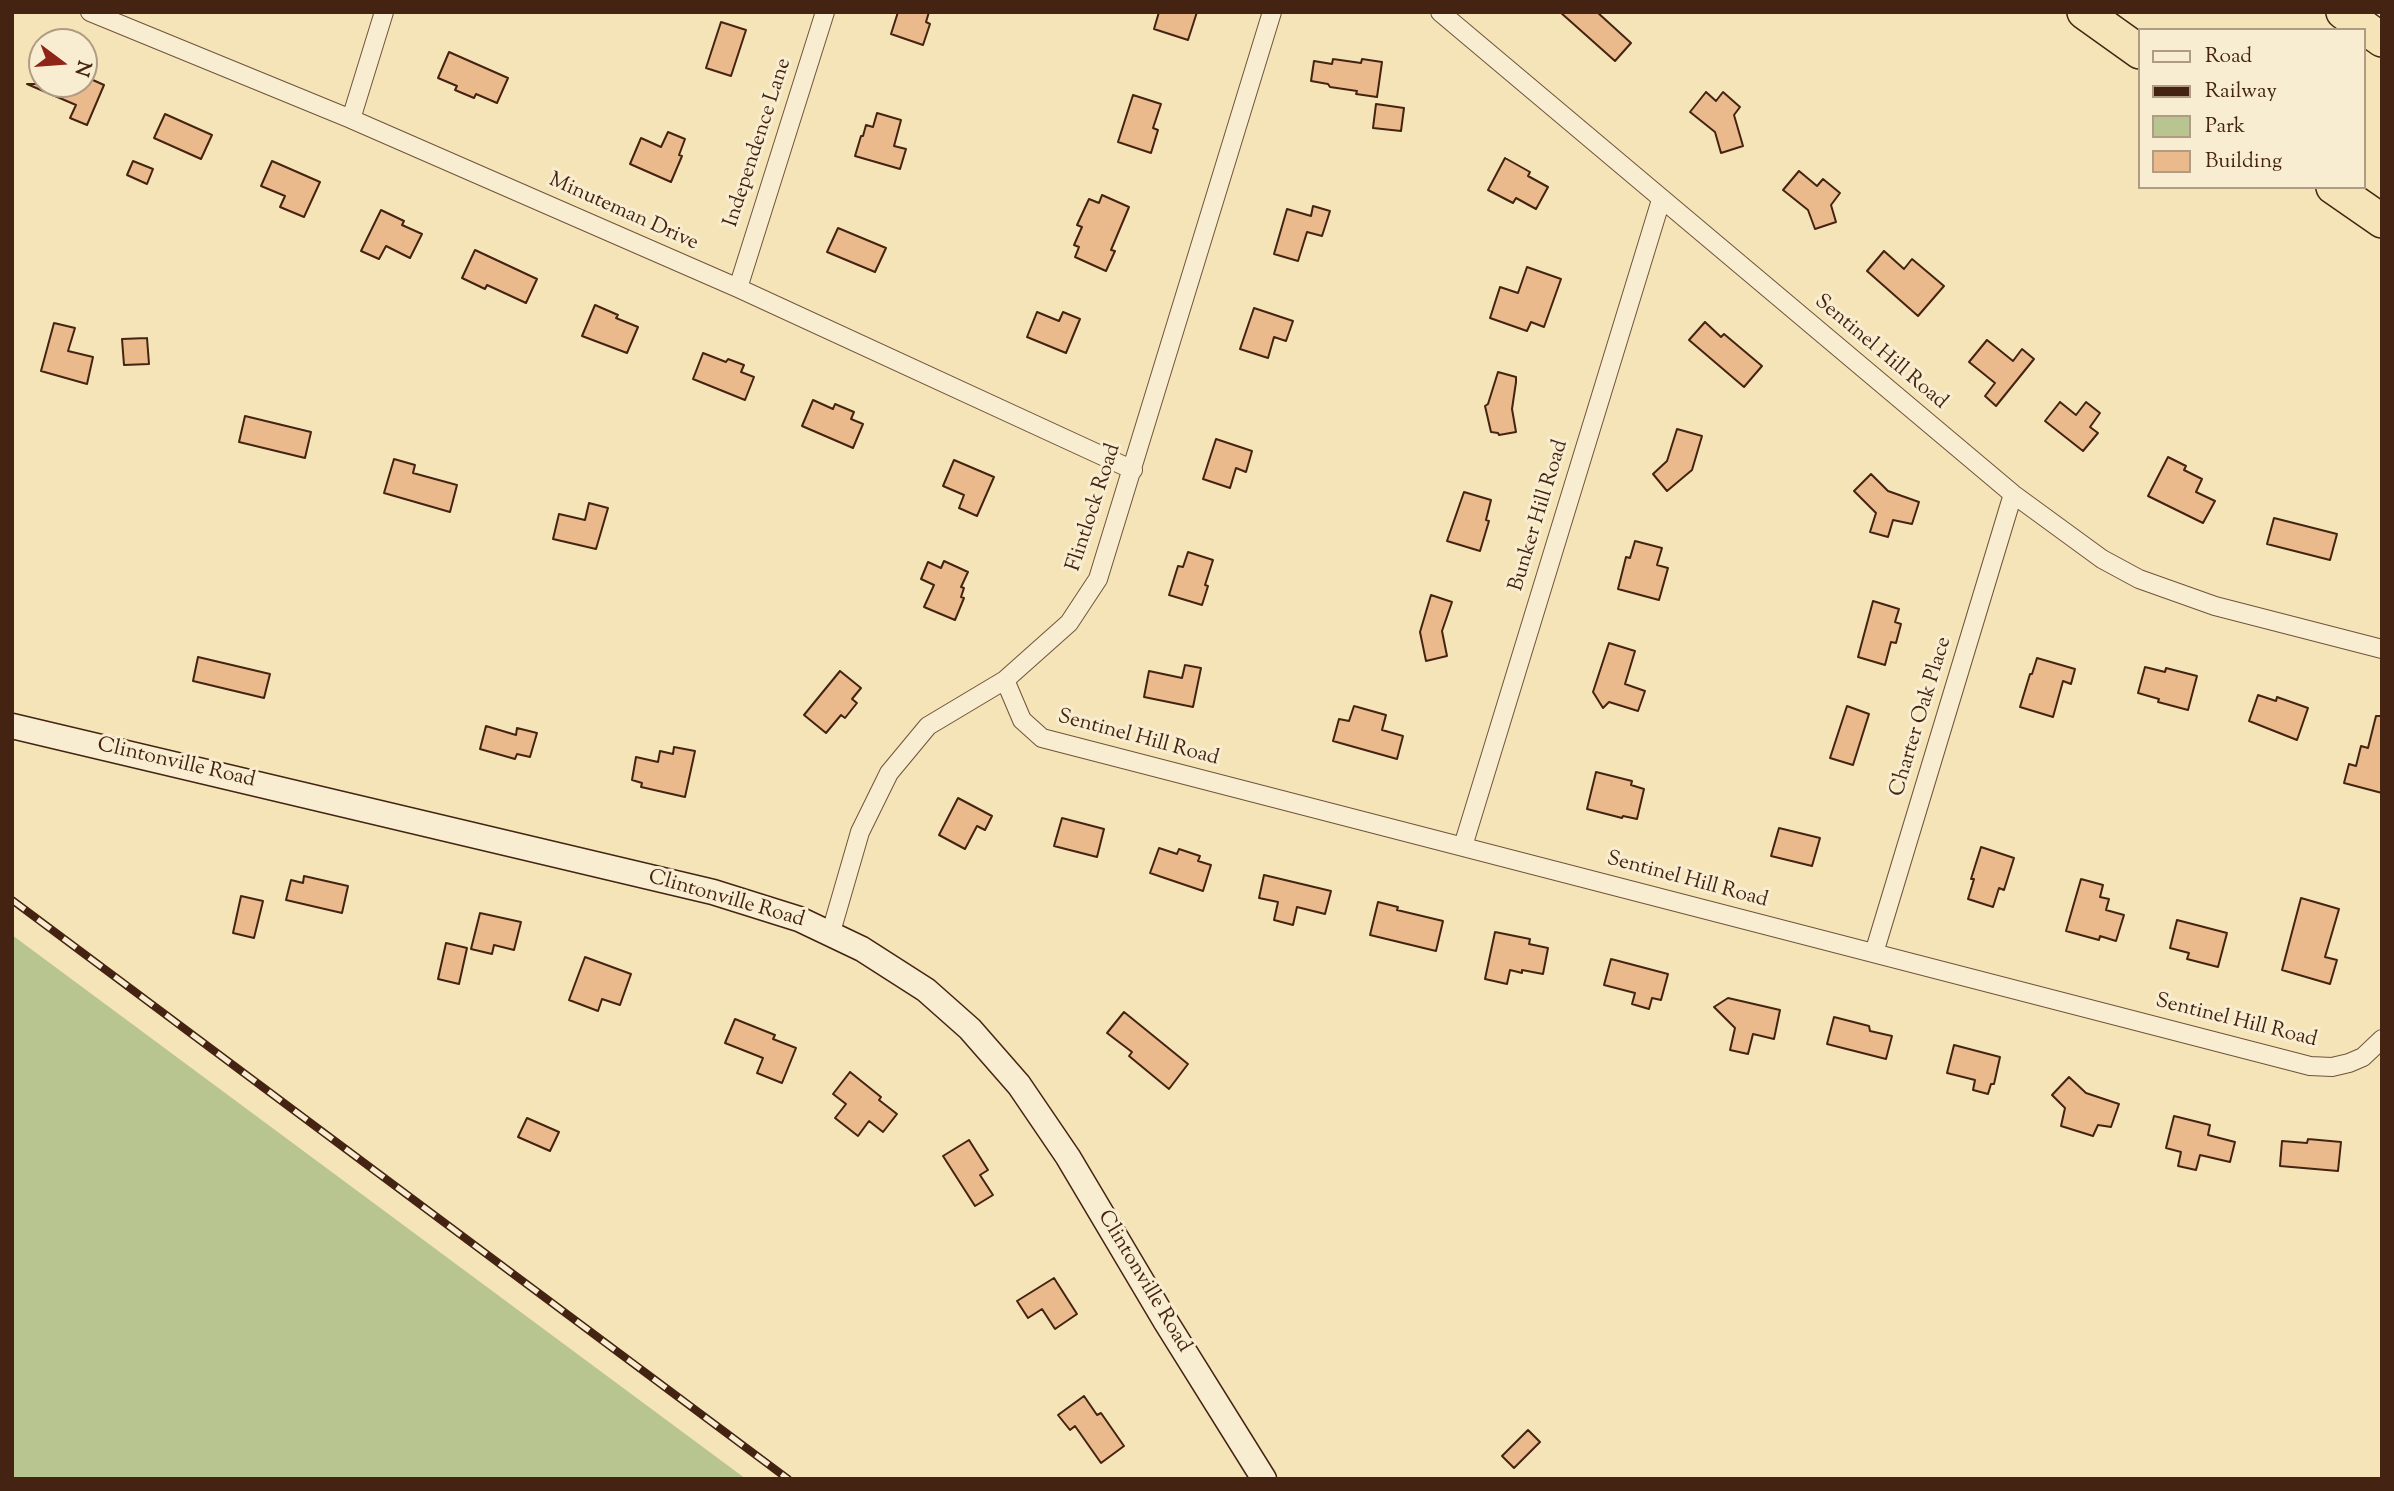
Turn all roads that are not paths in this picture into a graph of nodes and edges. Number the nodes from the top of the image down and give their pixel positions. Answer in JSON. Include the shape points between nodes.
{"nodes":[{"id":1,"x":90,"y":12,"type":"edge"},
{"id":2,"x":384,"y":12,"type":"edge"},
{"id":3,"x":825,"y":12,"type":"edge"},
{"id":4,"x":1272,"y":12,"type":"edge"},
{"id":5,"x":1440,"y":12,"type":"edge"},
{"id":6,"x":2084,"y":12,"type":"edge"},
{"id":7,"x":2343,"y":12,"type":"edge"},
{"id":8,"x":2365,"y":28,"type":"edge"},
{"id":9,"x":2366,"y":29,"type":"edge"},
{"id":10,"x":2382,"y":40,"type":"edge"},
{"id":11,"x":2138,"y":51,"type":"edge"},
{"id":12,"x":351,"y":119,"type":"junction"},
{"id":13,"x":2336,"y":189,"type":"edge"},
{"id":14,"x":1661,"y":200,"type":"junction"},
{"id":15,"x":2382,"y":221,"type":"edge"},
{"id":16,"x":738,"y":288,"type":"junction"},
{"id":17,"x":1133,"y":470,"type":"junction"},
{"id":18,"x":2013,"y":495,"type":"junction"},
{"id":19,"x":2382,"y":649,"type":"edge"},
{"id":20,"x":1004,"y":680,"type":"junction"},
{"id":21,"x":12,"y":726,"type":"edge"},
{"id":22,"x":1463,"y":846,"type":"junction"},
{"id":23,"x":831,"y":932,"type":"junction"},
{"id":24,"x":1874,"y":953,"type":"junction"},
{"id":25,"x":2382,"y":1039,"type":"edge"},
{"id":26,"x":1264,"y":1479,"type":"edge"}],
"edges":[{"from":1,"to":12,"type":"street","name":"Minuteman Drive"},
{"from":2,"to":12,"type":"street"},
{"from":3,"to":16,"type":"street","name":"Independence Lane"},
{"from":4,"to":17,"type":"street","name":"Flintlock Road"},
{"from":5,"to":14,"type":"street","name":"Sentinel Hill Road"},
{"from":6,"to":11,"type":"highway"},
{"from":7,"to":8,"type":"highway"},
{"from":9,"to":10,"type":"highway"},
{"from":12,"to":16,"type":"street","name":"Minuteman Drive"},
{"from":13,"to":15,"type":"highway"},
{"from":14,"to":18,"type":"street","name":"Sentinel Hill Road"},
{"from":14,"to":22,"type":"street","name":"Bunker Hill Road"},
{"from":16,"to":17,"type":"street","name":"Minuteman Drive"},
{"from":17,"to":20,"type":"street","name":"Flintlock Road","via":[[1098,579],[1069,623]]},
{"from":18,"to":19,"type":"street","name":"Sentinel Hill Road","via":[[2102,559],[2139,579],[2215,606]]},
{"from":18,"to":24,"type":"street","name":"Charter Oak Place"},
{"from":20,"to":22,"type":"street","name":"Sentinel Hill Road","via":[[1022,720],[1042,738]]},
{"from":20,"to":23,"type":"street","name":"Flintlock Road","via":[[928,726],[889,773],[860,832]]},
{"from":21,"to":23,"type":"street","name":"Clintonville Road","via":[[713,892]]},
{"from":22,"to":24,"type":"street","name":"Sentinel Hill Road"},
{"from":23,"to":26,"type":"street","name":"Clintonville Road","via":[[926,990],[970,1029],[1019,1085],[1068,1157]]},
{"from":24,"to":25,"type":"street","name":"Sentinel Hill Road","via":[[2310,1066],[2332,1067],[2363,1058]]}]}
